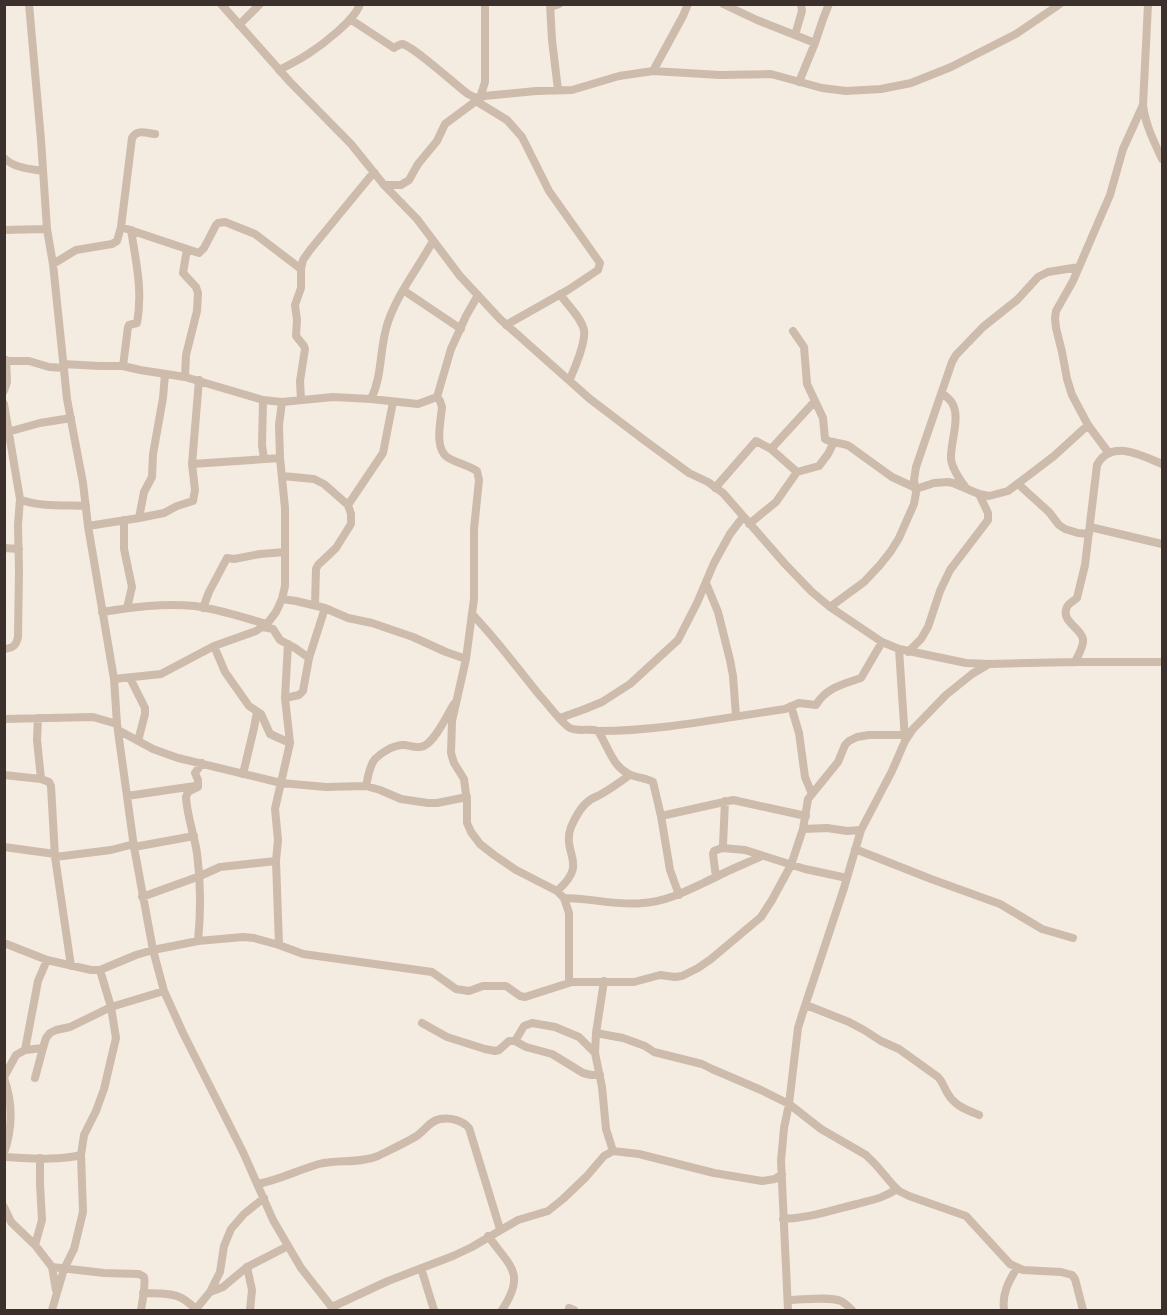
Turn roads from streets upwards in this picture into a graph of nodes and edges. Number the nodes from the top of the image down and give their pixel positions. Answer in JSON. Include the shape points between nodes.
{"nodes":[{"id":1,"x":29,"y":4,"type":"edge"},
{"id":2,"x":221,"y":4,"type":"edge"},
{"id":3,"x":260,"y":4,"type":"edge"},
{"id":4,"x":360,"y":4,"type":"edge"},
{"id":5,"x":485,"y":4,"type":"edge"},
{"id":6,"x":688,"y":4,"type":"edge"},
{"id":7,"x":723,"y":4,"type":"edge"},
{"id":8,"x":801,"y":4,"type":"edge"},
{"id":9,"x":829,"y":4,"type":"edge"},
{"id":10,"x":1060,"y":4,"type":"edge"},
{"id":11,"x":1148,"y":4,"type":"edge"},
{"id":12,"x":554,"y":5,"type":"edge"},
{"id":13,"x":350,"y":18,"type":"junction"},
{"id":14,"x":239,"y":25,"type":"junction"},
{"id":15,"x":795,"y":34,"type":"junction"},
{"id":16,"x":815,"y":43,"type":"junction"},
{"id":17,"x":279,"y":70,"type":"junction"},
{"id":18,"x":653,"y":71,"type":"junction"},
{"id":19,"x":799,"y":82,"type":"junction"},
{"id":20,"x":558,"y":90,"type":"junction"},
{"id":21,"x":478,"y":99,"type":"junction"},
{"id":22,"x":1143,"y":105,"type":"junction"},
{"id":23,"x":155,"y":134,"type":"dead end"},
{"id":24,"x":4,"y":158,"type":"edge"},
{"id":25,"x":1162,"y":159,"type":"edge"},
{"id":26,"x":43,"y":171,"type":"junction"},
{"id":27,"x":374,"y":172,"type":"junction"},
{"id":28,"x":384,"y":185,"type":"junction"},
{"id":29,"x":121,"y":227,"type":"junction"},
{"id":30,"x":4,"y":230,"type":"edge"},
{"id":31,"x":47,"y":230,"type":"junction"},
{"id":32,"x":131,"y":231,"type":"junction"},
{"id":33,"x":433,"y":241,"type":"junction"},
{"id":34,"x":187,"y":249,"type":"junction"},
{"id":35,"x":53,"y":264,"type":"junction"},
{"id":36,"x":1079,"y":267,"type":"junction"},
{"id":37,"x":301,"y":269,"type":"junction"},
{"id":38,"x":403,"y":290,"type":"junction"},
{"id":39,"x":560,"y":294,"type":"junction"},
{"id":40,"x":478,"y":295,"type":"junction"},
{"id":41,"x":506,"y":325,"type":"junction"},
{"id":42,"x":461,"y":329,"type":"junction"},
{"id":43,"x":794,"y":331,"type":"dead end"},
{"id":44,"x":5,"y":360,"type":"edge"},
{"id":45,"x":64,"y":366,"type":"junction"},
{"id":46,"x":123,"y":366,"type":"junction"},
{"id":47,"x":165,"y":374,"type":"junction"},
{"id":48,"x":185,"y":376,"type":"junction"},
{"id":49,"x":570,"y":379,"type":"junction"},
{"id":50,"x":199,"y":380,"type":"junction"},
{"id":51,"x":4,"y":391,"type":"edge"},
{"id":52,"x":942,"y":393,"type":"junction"},
{"id":53,"x":437,"y":397,"type":"junction"},
{"id":54,"x":263,"y":399,"type":"junction"},
{"id":55,"x":371,"y":399,"type":"junction"},
{"id":56,"x":301,"y":400,"type":"junction"},
{"id":57,"x":815,"y":401,"type":"junction"},
{"id":58,"x":282,"y":402,"type":"junction"},
{"id":59,"x":393,"y":402,"type":"junction"},
{"id":60,"x":4,"y":404,"type":"edge"},
{"id":61,"x":71,"y":418,"type":"junction"},
{"id":62,"x":1088,"y":424,"type":"junction"},
{"id":63,"x":7,"y":432,"type":"edge"},
{"id":64,"x":834,"y":442,"type":"junction"},
{"id":65,"x":771,"y":449,"type":"junction"},
{"id":66,"x":1108,"y":452,"type":"junction"},
{"id":67,"x":280,"y":458,"type":"junction"},
{"id":68,"x":264,"y":459,"type":"junction"},
{"id":69,"x":192,"y":464,"type":"junction"},
{"id":70,"x":1162,"y":464,"type":"edge"},
{"id":71,"x":797,"y":472,"type":"junction"},
{"id":72,"x":282,"y":476,"type":"junction"},
{"id":73,"x":1018,"y":484,"type":"junction"},
{"id":74,"x":715,"y":488,"type":"junction"},
{"id":75,"x":916,"y":488,"type":"junction"},
{"id":76,"x":968,"y":490,"type":"junction"},
{"id":77,"x":979,"y":494,"type":"junction"},
{"id":78,"x":20,"y":499,"type":"junction"},
{"id":79,"x":348,"y":505,"type":"junction"},
{"id":80,"x":86,"y":506,"type":"junction"},
{"id":81,"x":139,"y":518,"type":"junction"},
{"id":82,"x":124,"y":520,"type":"junction"},
{"id":83,"x":746,"y":520,"type":"junction"},
{"id":84,"x":88,"y":526,"type":"junction"},
{"id":85,"x":1090,"y":530,"type":"junction"},
{"id":86,"x":1162,"y":544,"type":"edge"},
{"id":87,"x":4,"y":548,"type":"edge"},
{"id":88,"x":19,"y":549,"type":"junction"},
{"id":89,"x":285,"y":552,"type":"junction"},
{"id":90,"x":706,"y":584,"type":"junction"},
{"id":91,"x":282,"y":600,"type":"junction"},
{"id":92,"x":315,"y":605,"type":"junction"},
{"id":93,"x":830,"y":607,"type":"junction"},
{"id":94,"x":127,"y":608,"type":"junction"},
{"id":95,"x":203,"y":608,"type":"junction"},
{"id":96,"x":325,"y":608,"type":"junction"},
{"id":97,"x":102,"y":612,"type":"junction"},
{"id":98,"x":472,"y":614,"type":"junction"},
{"id":99,"x":265,"y":625,"type":"junction"},
{"id":100,"x":882,"y":642,"type":"junction"},
{"id":101,"x":288,"y":644,"type":"junction"},
{"id":102,"x":214,"y":646,"type":"junction"},
{"id":103,"x":899,"y":649,"type":"junction"},
{"id":104,"x":4,"y":650,"type":"edge"},
{"id":105,"x":908,"y":652,"type":"junction"},
{"id":106,"x":309,"y":658,"type":"junction"},
{"id":107,"x":466,"y":658,"type":"junction"},
{"id":108,"x":1075,"y":662,"type":"junction"},
{"id":109,"x":1162,"y":662,"type":"edge"},
{"id":110,"x":989,"y":664,"type":"junction"},
{"id":111,"x":130,"y":678,"type":"junction"},
{"id":112,"x":114,"y":679,"type":"junction"},
{"id":113,"x":285,"y":698,"type":"junction"},
{"id":114,"x":457,"y":700,"type":"junction"},
{"id":115,"x":791,"y":706,"type":"junction"},
{"id":116,"x":256,"y":712,"type":"junction"},
{"id":117,"x":736,"y":716,"type":"junction"},
{"id":118,"x":38,"y":718,"type":"junction"},
{"id":119,"x":560,"y":718,"type":"junction"},
{"id":120,"x":4,"y":719,"type":"edge"},
{"id":121,"x":117,"y":727,"type":"junction"},
{"id":122,"x":598,"y":731,"type":"junction"},
{"id":123,"x":905,"y":738,"type":"junction"},
{"id":124,"x":138,"y":741,"type":"junction"},
{"id":125,"x":290,"y":743,"type":"junction"},
{"id":126,"x":202,"y":763,"type":"junction"},
{"id":127,"x":243,"y":774,"type":"junction"},
{"id":128,"x":4,"y":775,"type":"edge"},
{"id":129,"x":630,"y":775,"type":"junction"},
{"id":130,"x":41,"y":779,"type":"junction"},
{"id":131,"x":281,"y":783,"type":"junction"},
{"id":132,"x":198,"y":786,"type":"junction"},
{"id":133,"x":366,"y":786,"type":"junction"},
{"id":134,"x":812,"y":794,"type":"junction"},
{"id":135,"x":127,"y":796,"type":"junction"},
{"id":136,"x":467,"y":797,"type":"junction"},
{"id":137,"x":725,"y":801,"type":"junction"},
{"id":138,"x":661,"y":816,"type":"junction"},
{"id":139,"x":806,"y":816,"type":"junction"},
{"id":140,"x":803,"y":829,"type":"junction"},
{"id":141,"x":861,"y":830,"type":"junction"},
{"id":142,"x":194,"y":836,"type":"junction"},
{"id":143,"x":134,"y":845,"type":"junction"},
{"id":144,"x":4,"y":847,"type":"edge"},
{"id":145,"x":722,"y":848,"type":"junction"},
{"id":146,"x":855,"y":849,"type":"junction"},
{"id":147,"x":55,"y":855,"type":"junction"},
{"id":148,"x":762,"y":856,"type":"junction"},
{"id":149,"x":276,"y":861,"type":"junction"},
{"id":150,"x":791,"y":865,"type":"junction"},
{"id":151,"x":200,"y":876,"type":"junction"},
{"id":152,"x":716,"y":877,"type":"junction"},
{"id":153,"x":847,"y":878,"type":"junction"},
{"id":154,"x":557,"y":891,"type":"junction"},
{"id":155,"x":679,"y":895,"type":"junction"},
{"id":156,"x":142,"y":897,"type":"junction"},
{"id":157,"x":564,"y":898,"type":"junction"},
{"id":158,"x":1073,"y":938,"type":"dead end"},
{"id":159,"x":198,"y":941,"type":"junction"},
{"id":160,"x":4,"y":944,"type":"edge"},
{"id":161,"x":279,"y":945,"type":"junction"},
{"id":162,"x":153,"y":951,"type":"junction"},
{"id":163,"x":47,"y":960,"type":"junction"},
{"id":164,"x":71,"y":966,"type":"junction"},
{"id":165,"x":100,"y":970,"type":"junction"},
{"id":166,"x":604,"y":981,"type":"junction"},
{"id":167,"x":569,"y":982,"type":"junction"},
{"id":168,"x":164,"y":991,"type":"junction"},
{"id":169,"x":806,"y":1005,"type":"junction"},
{"id":170,"x":111,"y":1007,"type":"junction"},
{"id":171,"x":422,"y":1023,"type":"dead end"},
{"id":172,"x":596,"y":1035,"type":"junction"},
{"id":173,"x":579,"y":1036,"type":"junction"},
{"id":174,"x":515,"y":1041,"type":"junction"},
{"id":175,"x":43,"y":1048,"type":"junction"},
{"id":176,"x":25,"y":1050,"type":"junction"},
{"id":177,"x":595,"y":1053,"type":"junction"},
{"id":178,"x":600,"y":1076,"type":"junction"},
{"id":179,"x":4,"y":1077,"type":"edge"},
{"id":180,"x":35,"y":1078,"type":"dead end"},
{"id":181,"x":789,"y":1104,"type":"junction"},
{"id":182,"x":979,"y":1115,"type":"dead end"},
{"id":183,"x":613,"y":1151,"type":"junction"},
{"id":184,"x":4,"y":1155,"type":"edge"},
{"id":185,"x":81,"y":1155,"type":"junction"},
{"id":186,"x":40,"y":1158,"type":"junction"},
{"id":187,"x":782,"y":1174,"type":"junction"},
{"id":188,"x":258,"y":1184,"type":"junction"},
{"id":189,"x":897,"y":1189,"type":"junction"},
{"id":190,"x":264,"y":1198,"type":"junction"},
{"id":191,"x":4,"y":1207,"type":"edge"},
{"id":192,"x":783,"y":1220,"type":"junction"},
{"id":193,"x":500,"y":1230,"type":"junction"},
{"id":194,"x":488,"y":1236,"type":"junction"},
{"id":195,"x":35,"y":1245,"type":"junction"},
{"id":196,"x":288,"y":1246,"type":"junction"},
{"id":197,"x":52,"y":1267,"type":"junction"},
{"id":198,"x":247,"y":1267,"type":"junction"},
{"id":199,"x":420,"y":1268,"type":"junction"},
{"id":200,"x":1017,"y":1268,"type":"junction"},
{"id":201,"x":64,"y":1269,"type":"junction"},
{"id":202,"x":56,"y":1292,"type":"junction"},
{"id":203,"x":210,"y":1292,"type":"junction"},
{"id":204,"x":143,"y":1293,"type":"junction"},
{"id":205,"x":789,"y":1300,"type":"junction"},
{"id":206,"x":333,"y":1309,"type":"edge"},
{"id":207,"x":196,"y":1310,"type":"edge"},
{"id":208,"x":52,"y":1311,"type":"edge"},
{"id":209,"x":141,"y":1311,"type":"edge"},
{"id":210,"x":250,"y":1311,"type":"edge"},
{"id":211,"x":434,"y":1311,"type":"edge"},
{"id":212,"x":502,"y":1311,"type":"edge"},
{"id":213,"x":788,"y":1311,"type":"edge"},
{"id":214,"x":852,"y":1311,"type":"edge"},
{"id":215,"x":1004,"y":1311,"type":"edge"},
{"id":216,"x":1083,"y":1311,"type":"edge"}],
"edges":[{"from":1,"to":26,"type":"street"},
{"from":2,"to":14,"type":"street"},
{"from":3,"to":14,"type":"street"},
{"from":4,"to":13,"type":"street"},
{"from":5,"to":21,"type":"street","via":[[485,82]]},
{"from":6,"to":18,"type":"street"},
{"from":7,"to":15,"type":"street"},
{"from":8,"to":15,"type":"street"},
{"from":9,"to":16,"type":"street"},
{"from":10,"to":19,"type":"street","via":[[973,57],[911,83],[846,91]]},
{"from":11,"to":22,"type":"street"},
{"from":12,"to":20,"type":"street","via":[[552,40]]},
{"from":13,"to":17,"type":"street","via":[[308,54]]},
{"from":13,"to":21,"type":"street","via":[[394,48],[404,45]]},
{"from":14,"to":17,"type":"street"},
{"from":15,"to":16,"type":"street"},
{"from":16,"to":19,"type":"street"},
{"from":17,"to":27,"type":"street"},
{"from":18,"to":19,"type":"street","via":[[771,74]]},
{"from":18,"to":20,"type":"street"},
{"from":20,"to":21,"type":"street"},
{"from":21,"to":28,"type":"street","via":[[445,124],[409,180],[401,185]]},
{"from":21,"to":39,"type":"street","via":[[507,120],[522,137],[549,191],[600,263],[598,270]]},
{"from":22,"to":25,"type":"street"},
{"from":22,"to":36,"type":"street"},
{"from":23,"to":29,"type":"street","via":[[139,132],[133,136]]},
{"from":24,"to":26,"type":"street","via":[[21,167]]},
{"from":26,"to":31,"type":"street"},
{"from":27,"to":28,"type":"street"},
{"from":27,"to":37,"type":"street","via":[[310,250]]},
{"from":28,"to":33,"type":"street"},
{"from":29,"to":32,"type":"street"},
{"from":29,"to":35,"type":"street","via":[[115,243],[76,250]]},
{"from":30,"to":31,"type":"street"},
{"from":31,"to":35,"type":"street"},
{"from":32,"to":34,"type":"street"},
{"from":32,"to":46,"type":"street","via":[[140,279],[139,305],[137,323],[128,327]]},
{"from":33,"to":38,"type":"street"},
{"from":33,"to":40,"type":"street"},
{"from":34,"to":37,"type":"street","via":[[203,251],[216,225],[225,222],[255,234]]},
{"from":34,"to":48,"type":"street","via":[[183,273],[198,292]]},
{"from":35,"to":45,"type":"street"},
{"from":36,"to":52,"type":"street","via":[[1041,274],[1017,300],[983,327],[956,355]]},
{"from":36,"to":62,"type":"street","via":[[1055,318],[1067,379]]},
{"from":37,"to":56,"type":"street","via":[[301,288],[295,304],[296,336],[305,349]]},
{"from":38,"to":42,"type":"street"},
{"from":38,"to":55,"type":"street","via":[[386,328],[380,371]]},
{"from":39,"to":41,"type":"street"},
{"from":39,"to":49,"type":"street","via":[[584,331]]},
{"from":40,"to":41,"type":"street"},
{"from":40,"to":42,"type":"street"},
{"from":41,"to":49,"type":"street"},
{"from":42,"to":53,"type":"street"},
{"from":43,"to":57,"type":"street","via":[[804,347],[807,384]]},
{"from":44,"to":45,"type":"street"},
{"from":44,"to":51,"type":"street"},
{"from":45,"to":46,"type":"street"},
{"from":45,"to":61,"type":"street"},
{"from":46,"to":47,"type":"street"},
{"from":47,"to":48,"type":"street"},
{"from":47,"to":81,"type":"street","via":[[152,477],[144,492]]},
{"from":48,"to":50,"type":"street"},
{"from":49,"to":74,"type":"street","via":[[644,440]]},
{"from":50,"to":54,"type":"street"},
{"from":50,"to":69,"type":"street"},
{"from":52,"to":75,"type":"street","via":[[916,467]]},
{"from":52,"to":76,"type":"street","via":[[954,406],[952,465]]},
{"from":53,"to":59,"type":"street","via":[[418,404]]},
{"from":53,"to":98,"type":"street","via":[[442,406],[440,449],[479,476]]},
{"from":54,"to":58,"type":"street"},
{"from":54,"to":68,"type":"street"},
{"from":55,"to":56,"type":"street"},
{"from":55,"to":59,"type":"street"},
{"from":56,"to":58,"type":"street"},
{"from":57,"to":64,"type":"street","via":[[823,418],[825,439]]},
{"from":57,"to":65,"type":"street"},
{"from":58,"to":67,"type":"street"},
{"from":59,"to":79,"type":"street","via":[[383,453]]},
{"from":60,"to":63,"type":"street"},
{"from":61,"to":63,"type":"street"},
{"from":61,"to":80,"type":"street"},
{"from":62,"to":66,"type":"street"},
{"from":62,"to":73,"type":"street"},
{"from":63,"to":78,"type":"street"},
{"from":64,"to":71,"type":"street","via":[[819,466]]},
{"from":64,"to":75,"type":"street","via":[[849,446],[892,477]]},
{"from":65,"to":71,"type":"street"},
{"from":65,"to":74,"type":"street","via":[[755,442]]},
{"from":66,"to":70,"type":"street","via":[[1124,450]]},
{"from":66,"to":85,"type":"street","via":[[1097,465]]},
{"from":67,"to":68,"type":"street"},
{"from":67,"to":72,"type":"street"},
{"from":68,"to":69,"type":"street"},
{"from":69,"to":81,"type":"street","via":[[193,501]]},
{"from":71,"to":83,"type":"street","via":[[776,502]]},
{"from":72,"to":79,"type":"street","via":[[314,479]]},
{"from":72,"to":89,"type":"street"},
{"from":73,"to":77,"type":"street","via":[[998,494]]},
{"from":73,"to":85,"type":"street","via":[[1065,529],[1077,533]]},
{"from":74,"to":83,"type":"street"},
{"from":75,"to":76,"type":"street","via":[[948,482]]},
{"from":75,"to":93,"type":"street","via":[[914,504],[891,551],[864,582]]},
{"from":76,"to":77,"type":"street"},
{"from":77,"to":105,"type":"street","via":[[988,520],[950,570],[928,627]]},
{"from":78,"to":80,"type":"street","via":[[38,504]]},
{"from":78,"to":88,"type":"street"},
{"from":79,"to":92,"type":"street","via":[[351,524],[316,569]]},
{"from":80,"to":84,"type":"street"},
{"from":81,"to":82,"type":"street"},
{"from":82,"to":84,"type":"street"},
{"from":82,"to":94,"type":"street","via":[[124,549],[132,586]]},
{"from":83,"to":90,"type":"street","via":[[730,534]]},
{"from":83,"to":93,"type":"street"},
{"from":84,"to":97,"type":"street"},
{"from":85,"to":86,"type":"street"},
{"from":85,"to":108,"type":"street","via":[[1079,592],[1066,610],[1067,618],[1083,640]]},
{"from":87,"to":88,"type":"street"},
{"from":88,"to":104,"type":"street","via":[[18,636],[12,648]]},
{"from":89,"to":91,"type":"street"},
{"from":89,"to":95,"type":"street","via":[[227,558]]},
{"from":90,"to":117,"type":"street","via":[[718,612],[730,660]]},
{"from":90,"to":119,"type":"street","via":[[678,640],[654,663],[606,699]]},
{"from":91,"to":92,"type":"street"},
{"from":91,"to":99,"type":"street"},
{"from":92,"to":96,"type":"street"},
{"from":93,"to":100,"type":"street"},
{"from":94,"to":95,"type":"street","via":[[163,604]]},
{"from":94,"to":97,"type":"street"},
{"from":95,"to":99,"type":"street"},
{"from":96,"to":106,"type":"street"},
{"from":96,"to":107,"type":"street"},
{"from":97,"to":112,"type":"street"},
{"from":98,"to":107,"type":"street"},
{"from":98,"to":119,"type":"street"},
{"from":99,"to":101,"type":"street"},
{"from":99,"to":102,"type":"street"},
{"from":100,"to":103,"type":"street"},
{"from":100,"to":115,"type":"street","via":[[861,678],[827,692],[816,705]]},
{"from":101,"to":106,"type":"street"},
{"from":101,"to":113,"type":"street"},
{"from":102,"to":111,"type":"street","via":[[161,674]]},
{"from":102,"to":116,"type":"street","via":[[225,672]]},
{"from":103,"to":105,"type":"street"},
{"from":103,"to":123,"type":"street"},
{"from":105,"to":110,"type":"street"},
{"from":106,"to":113,"type":"street","via":[[302,693]]},
{"from":107,"to":114,"type":"street"},
{"from":108,"to":109,"type":"street"},
{"from":108,"to":110,"type":"street"},
{"from":110,"to":123,"type":"street","via":[[946,695]]},
{"from":111,"to":112,"type":"street"},
{"from":111,"to":124,"type":"street","via":[[146,708]]},
{"from":112,"to":121,"type":"street"},
{"from":113,"to":125,"type":"street"},
{"from":114,"to":133,"type":"street","via":[[424,746],[396,746],[375,759]]},
{"from":114,"to":136,"type":"street","via":[[451,753],[464,779]]},
{"from":115,"to":117,"type":"street"},
{"from":115,"to":134,"type":"street"},
{"from":116,"to":125,"type":"street","via":[[261,714],[270,734]]},
{"from":116,"to":127,"type":"street"},
{"from":117,"to":122,"type":"street","via":[[628,731]]},
{"from":118,"to":120,"type":"street"},
{"from":118,"to":121,"type":"street","via":[[93,717]]},
{"from":118,"to":130,"type":"street"},
{"from":119,"to":122,"type":"street","via":[[570,728]]},
{"from":121,"to":124,"type":"street"},
{"from":121,"to":135,"type":"street"},
{"from":122,"to":129,"type":"street","via":[[615,763]]},
{"from":123,"to":134,"type":"street","via":[[869,735],[849,741],[838,762]]},
{"from":123,"to":141,"type":"street"},
{"from":124,"to":126,"type":"street","via":[[172,756]]},
{"from":125,"to":131,"type":"street"},
{"from":126,"to":127,"type":"street"},
{"from":126,"to":132,"type":"street","via":[[195,772]]},
{"from":127,"to":131,"type":"street"},
{"from":128,"to":130,"type":"street"},
{"from":129,"to":138,"type":"street","via":[[653,782]]},
{"from":129,"to":154,"type":"street","via":[[581,809],[570,829],[573,870]]},
{"from":130,"to":147,"type":"street","via":[[51,786]]},
{"from":131,"to":133,"type":"street"},
{"from":131,"to":149,"type":"street","via":[[275,809]]},
{"from":132,"to":135,"type":"street"},
{"from":132,"to":142,"type":"street","via":[[186,797]]},
{"from":133,"to":136,"type":"street","via":[[401,799],[428,803]]},
{"from":134,"to":139,"type":"street"},
{"from":135,"to":143,"type":"street"},
{"from":136,"to":154,"type":"street","via":[[467,823],[480,844],[516,870]]},
{"from":137,"to":138,"type":"street"},
{"from":137,"to":139,"type":"street"},
{"from":137,"to":145,"type":"street"},
{"from":138,"to":155,"type":"street","via":[[670,870]]},
{"from":139,"to":140,"type":"street"},
{"from":140,"to":141,"type":"street"},
{"from":140,"to":150,"type":"street"},
{"from":141,"to":146,"type":"street"},
{"from":142,"to":143,"type":"street"},
{"from":142,"to":151,"type":"street"},
{"from":143,"to":147,"type":"street"},
{"from":143,"to":156,"type":"street"},
{"from":144,"to":147,"type":"street"},
{"from":145,"to":148,"type":"street"},
{"from":145,"to":152,"type":"street","via":[[713,852]]},
{"from":146,"to":153,"type":"street"},
{"from":146,"to":158,"type":"street","via":[[1000,904],[1042,929]]},
{"from":147,"to":164,"type":"street"},
{"from":148,"to":150,"type":"street"},
{"from":148,"to":152,"type":"street"},
{"from":149,"to":151,"type":"street","via":[[226,866]]},
{"from":149,"to":161,"type":"street"},
{"from":150,"to":153,"type":"street"},
{"from":150,"to":166,"type":"street","via":[[761,917],[698,968],[675,977]]},
{"from":151,"to":156,"type":"street"},
{"from":151,"to":159,"type":"street"},
{"from":152,"to":155,"type":"street"},
{"from":153,"to":169,"type":"street"},
{"from":154,"to":157,"type":"street"},
{"from":155,"to":157,"type":"street","via":[[625,904]]},
{"from":156,"to":162,"type":"street"},
{"from":157,"to":167,"type":"street","via":[[569,913]]},
{"from":159,"to":161,"type":"street","via":[[243,937]]},
{"from":159,"to":162,"type":"street"},
{"from":160,"to":163,"type":"street"},
{"from":161,"to":167,"type":"street","via":[[298,953],[429,971],[452,988],[466,991],[506,986],[525,997]]},
{"from":162,"to":165,"type":"street"},
{"from":162,"to":168,"type":"street"},
{"from":163,"to":164,"type":"street"},
{"from":163,"to":176,"type":"street","via":[[38,981]]},
{"from":164,"to":165,"type":"street"},
{"from":165,"to":170,"type":"street"},
{"from":166,"to":167,"type":"street"},
{"from":166,"to":172,"type":"street"},
{"from":168,"to":170,"type":"street"},
{"from":168,"to":188,"type":"street"},
{"from":169,"to":181,"type":"street","via":[[798,1028]]},
{"from":169,"to":182,"type":"street","via":[[849,1022],[899,1049],[938,1077],[960,1107]]},
{"from":170,"to":175,"type":"street","via":[[50,1033]]},
{"from":170,"to":185,"type":"street","via":[[116,1038],[113,1058],[84,1136]]},
{"from":171,"to":174,"type":"street","via":[[447,1037],[495,1051]]},
{"from":172,"to":173,"type":"street"},
{"from":172,"to":177,"type":"street"},
{"from":172,"to":181,"type":"street","via":[[623,1038],[654,1052],[702,1064]]},
{"from":173,"to":174,"type":"street","via":[[530,1023]]},
{"from":173,"to":177,"type":"street"},
{"from":174,"to":178,"type":"street","via":[[552,1054],[584,1073]]},
{"from":175,"to":176,"type":"street"},
{"from":175,"to":180,"type":"street"},
{"from":176,"to":179,"type":"street","via":[[15,1055]]},
{"from":177,"to":178,"type":"street"},
{"from":178,"to":183,"type":"street","via":[[606,1129]]},
{"from":179,"to":184,"type":"street","via":[[11,1104]]},
{"from":181,"to":187,"type":"street"},
{"from":181,"to":189,"type":"street","via":[[820,1129],[866,1155]]},
{"from":183,"to":187,"type":"street","via":[[762,1181]]},
{"from":183,"to":193,"type":"street","via":[[548,1211],[521,1218]]},
{"from":184,"to":186,"type":"street"},
{"from":185,"to":186,"type":"street"},
{"from":185,"to":201,"type":"street","via":[[82,1212],[74,1249]]},
{"from":186,"to":195,"type":"street","via":[[42,1220]]},
{"from":187,"to":192,"type":"street"},
{"from":188,"to":190,"type":"street"},
{"from":188,"to":193,"type":"street","via":[[320,1164],[364,1161],[416,1137],[438,1119],[461,1121],[469,1128]]},
{"from":189,"to":192,"type":"street","via":[[878,1199]]},
{"from":189,"to":200,"type":"street","via":[[966,1216]]},
{"from":190,"to":196,"type":"street"},
{"from":190,"to":203,"type":"street","via":[[231,1229],[220,1272]]},
{"from":191,"to":195,"type":"street","via":[[11,1222]]},
{"from":192,"to":205,"type":"street"},
{"from":193,"to":194,"type":"street"},
{"from":194,"to":199,"type":"street"},
{"from":194,"to":212,"type":"street","via":[[515,1281]]},
{"from":195,"to":197,"type":"street"},
{"from":196,"to":198,"type":"street"},
{"from":196,"to":206,"type":"street"},
{"from":197,"to":201,"type":"street"},
{"from":197,"to":202,"type":"street"},
{"from":198,"to":203,"type":"street","via":[[223,1287]]},
{"from":198,"to":210,"type":"street","via":[[252,1290]]},
{"from":199,"to":206,"type":"street"},
{"from":199,"to":211,"type":"street"},
{"from":200,"to":215,"type":"street","via":[[1005,1291]]},
{"from":200,"to":216,"type":"street","via":[[1072,1275]]},
{"from":201,"to":202,"type":"street"},
{"from":201,"to":204,"type":"street","via":[[140,1274],[144,1278]]},
{"from":202,"to":208,"type":"street"},
{"from":203,"to":207,"type":"street"},
{"from":204,"to":207,"type":"street","via":[[177,1295]]},
{"from":204,"to":209,"type":"street"},
{"from":205,"to":213,"type":"street"},
{"from":205,"to":214,"type":"street","via":[[841,1301]]}]}
